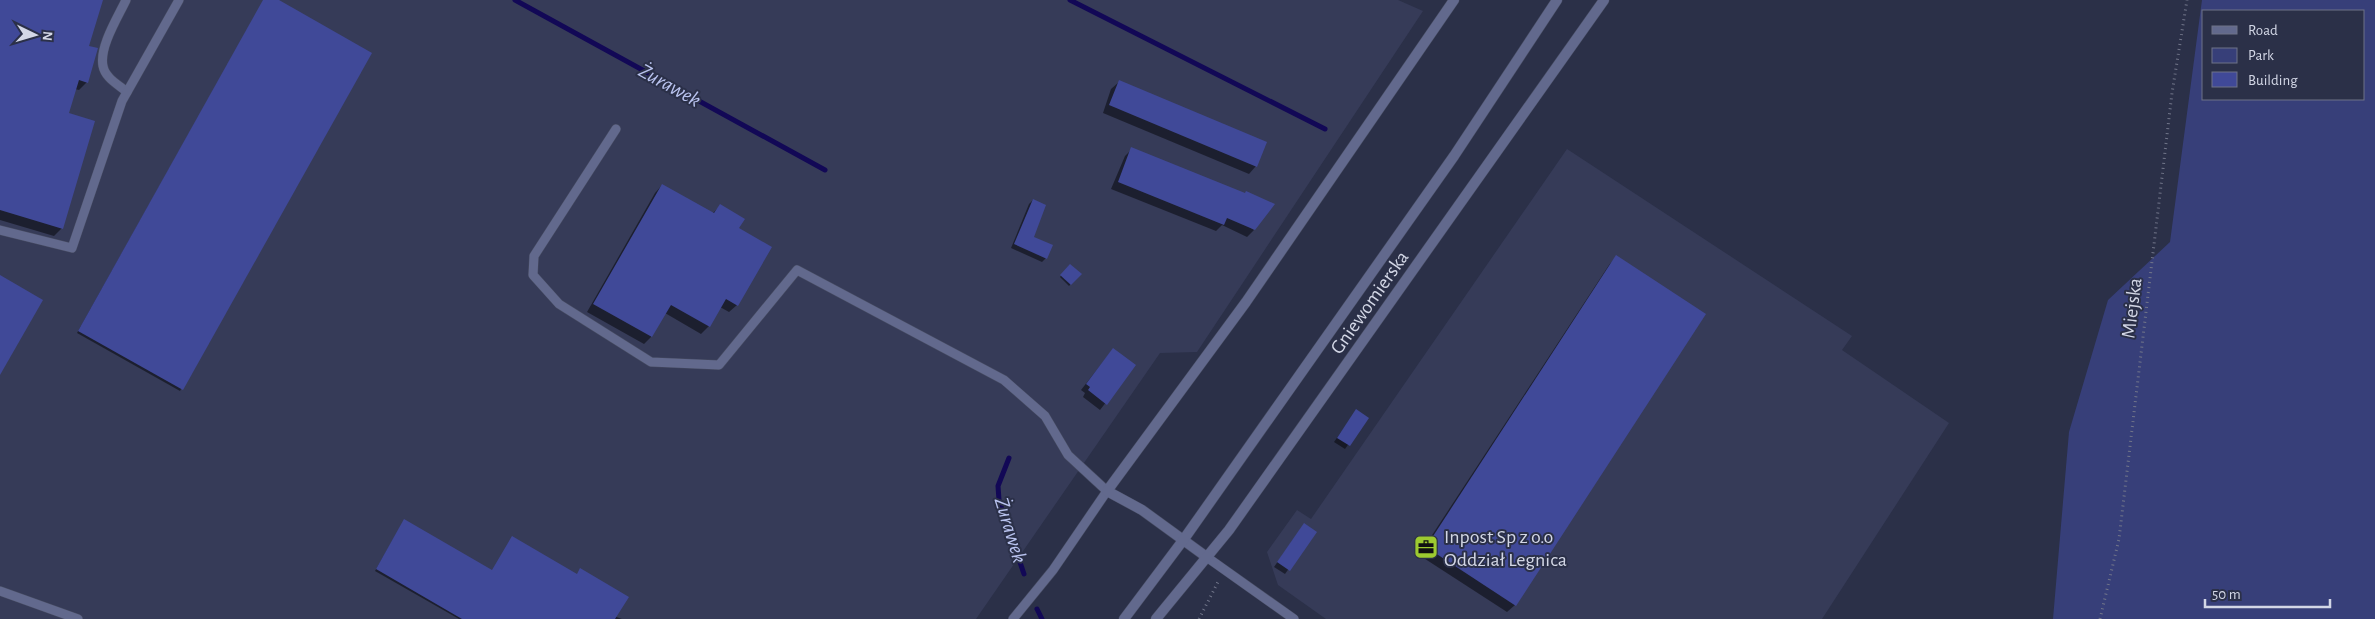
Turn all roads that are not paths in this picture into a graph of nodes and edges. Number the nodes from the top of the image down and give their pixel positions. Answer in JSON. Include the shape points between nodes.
{"nodes":[{"id":1,"x":126,"y":0,"type":"edge"},
{"id":2,"x":179,"y":0,"type":"edge"},
{"id":3,"x":1454,"y":0,"type":"edge"},
{"id":4,"x":1557,"y":0,"type":"edge"},
{"id":5,"x":1604,"y":0,"type":"edge"},
{"id":6,"x":127,"y":92,"type":"junction"},
{"id":7,"x":616,"y":129,"type":"dead end"},
{"id":8,"x":0,"y":230,"type":"edge"},
{"id":9,"x":1107,"y":491,"type":"junction"},
{"id":10,"x":1184,"y":539,"type":"junction"},
{"id":11,"x":1208,"y":558,"type":"junction"},
{"id":12,"x":0,"y":591,"type":"edge"},
{"id":13,"x":78,"y":619,"type":"edge"},
{"id":14,"x":1013,"y":619,"type":"edge"},
{"id":15,"x":1124,"y":619,"type":"edge"},
{"id":16,"x":1156,"y":619,"type":"edge"},
{"id":17,"x":1294,"y":619,"type":"edge"}],
"edges":[{"from":1,"to":6,"type":"lane","via":[[105,44],[103,66],[109,77]]},
{"from":2,"to":6,"type":"lane"},
{"from":3,"to":9,"type":"street","via":[[1246,302]]},
{"from":4,"to":10,"type":"street","name":"Gniewomierska","via":[[1454,156]]},
{"from":5,"to":11,"type":"street","name":"Gniewomierska"},
{"from":6,"to":8,"type":"lane","via":[[72,248]]},
{"from":7,"to":9,"type":"lane","via":[[534,256],[533,275],[559,304],[651,362],[719,365],[797,270],[1004,380],[1045,416],[1068,455]]},
{"from":9,"to":10,"type":"street"},
{"from":9,"to":14,"type":"lane","via":[[1053,570]]},
{"from":10,"to":11,"type":"street"},
{"from":10,"to":15,"type":"street","name":"Gniewomierska"},
{"from":11,"to":16,"type":"street","name":"Gniewomierska"},
{"from":11,"to":17,"type":"lane"},
{"from":12,"to":13,"type":"lane"}]}
